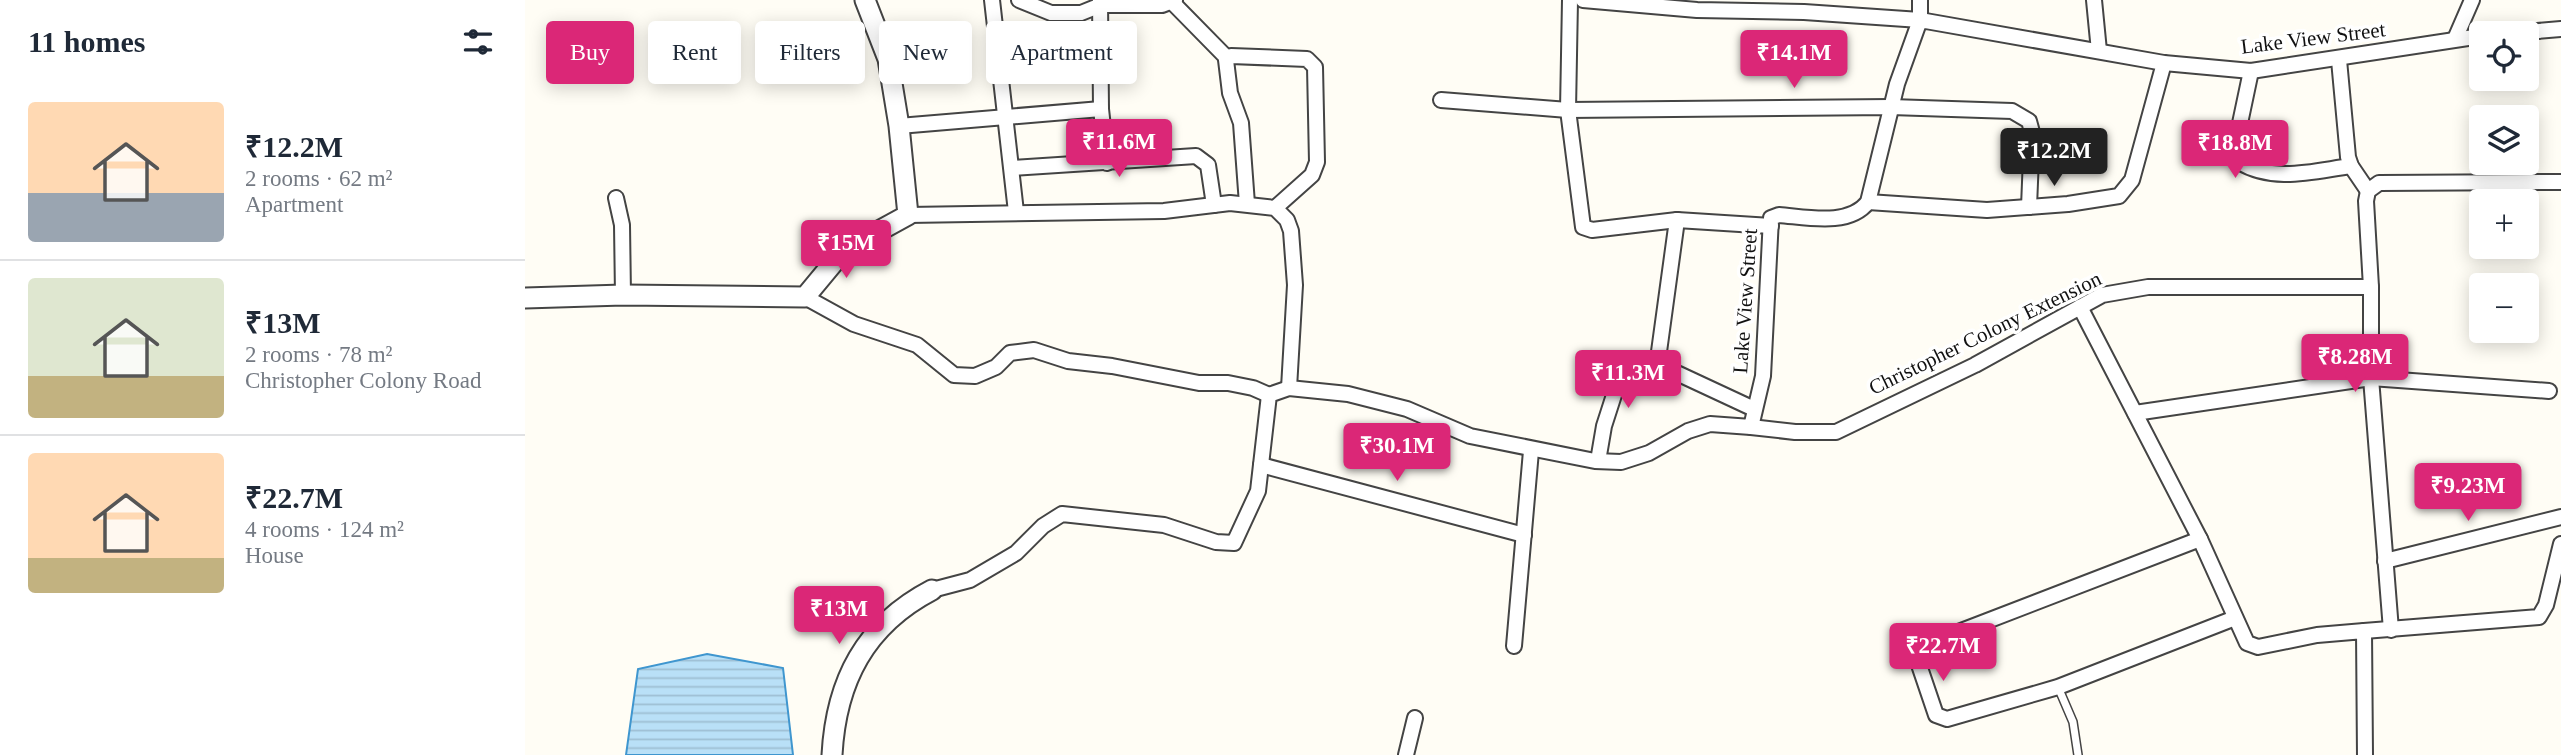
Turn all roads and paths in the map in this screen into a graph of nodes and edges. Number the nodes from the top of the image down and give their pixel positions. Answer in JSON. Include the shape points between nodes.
{"nodes":[{"id":1,"x":865,"y":0,"type":"edge"},
{"id":2,"x":992,"y":0,"type":"edge"},
{"id":3,"x":1019,"y":0,"type":"edge"},
{"id":4,"x":1570,"y":0,"type":"edge"},
{"id":5,"x":1583,"y":0,"type":"edge"},
{"id":6,"x":1920,"y":0,"type":"edge"},
{"id":7,"x":2094,"y":0,"type":"edge"},
{"id":8,"x":2472,"y":0,"type":"edge"},
{"id":9,"x":1173,"y":1,"type":"edge"},
{"id":10,"x":1100,"y":2,"type":"edge"},
{"id":11,"x":1697,"y":5,"type":"edge"},
{"id":12,"x":1755,"y":5,"type":"edge"},
{"id":13,"x":1920,"y":20,"type":"junction"},
{"id":14,"x":2561,"y":29,"type":"edge"},
{"id":15,"x":2539,"y":31,"type":"edge"},
{"id":16,"x":2469,"y":37,"type":"edge"},
{"id":17,"x":2455,"y":39,"type":"junction"},
{"id":18,"x":2099,"y":51,"type":"junction"},
{"id":19,"x":1227,"y":58,"type":"junction"},
{"id":20,"x":2339,"y":60,"type":"junction"},
{"id":21,"x":2164,"y":63,"type":"junction"},
{"id":22,"x":2251,"y":71,"type":"junction"},
{"id":23,"x":1441,"y":100,"type":"dead end"},
{"id":24,"x":1891,"y":107,"type":"junction"},
{"id":25,"x":1101,"y":109,"type":"junction"},
{"id":26,"x":1568,"y":110,"type":"junction"},
{"id":27,"x":1003,"y":119,"type":"junction"},
{"id":28,"x":899,"y":126,"type":"junction"},
{"id":29,"x":1107,"y":163,"type":"junction"},
{"id":30,"x":2351,"y":166,"type":"junction"},
{"id":31,"x":1012,"y":168,"type":"junction"},
{"id":32,"x":2561,"y":182,"type":"edge"},
{"id":33,"x":2368,"y":191,"type":"junction"},
{"id":34,"x":616,"y":198,"type":"dead end"},
{"id":35,"x":1868,"y":202,"type":"junction"},
{"id":36,"x":1247,"y":204,"type":"junction"},
{"id":37,"x":1214,"y":205,"type":"junction"},
{"id":38,"x":2029,"y":207,"type":"junction"},
{"id":39,"x":1275,"y":208,"type":"junction"},
{"id":40,"x":1016,"y":212,"type":"junction"},
{"id":41,"x":908,"y":215,"type":"junction"},
{"id":42,"x":1677,"y":220,"type":"junction"},
{"id":43,"x":1770,"y":226,"type":"junction"},
{"id":44,"x":2371,"y":287,"type":"junction"},
{"id":45,"x":623,"y":295,"type":"junction"},
{"id":46,"x":525,"y":298,"type":"edge"},
{"id":47,"x":805,"y":298,"type":"junction"},
{"id":48,"x":2080,"y":307,"type":"junction"},
{"id":49,"x":1658,"y":359,"type":"junction"},
{"id":50,"x":2371,"y":378,"type":"junction"},
{"id":51,"x":1289,"y":388,"type":"junction"},
{"id":52,"x":2549,"y":391,"type":"dead end"},
{"id":53,"x":1269,"y":395,"type":"junction"},
{"id":54,"x":1754,"y":410,"type":"junction"},
{"id":55,"x":2135,"y":413,"type":"junction"},
{"id":56,"x":1751,"y":427,"type":"junction"},
{"id":57,"x":1531,"y":451,"type":"junction"},
{"id":58,"x":1598,"y":461,"type":"junction"},
{"id":59,"x":1261,"y":465,"type":"junction"},
{"id":60,"x":2561,"y":517,"type":"edge"},
{"id":61,"x":1524,"y":535,"type":"junction"},
{"id":62,"x":2200,"y":539,"type":"junction"},
{"id":63,"x":2561,"y":544,"type":"edge"},
{"id":64,"x":2385,"y":561,"type":"junction"},
{"id":65,"x":932,"y":590,"type":"joint"},
{"id":66,"x":2235,"y":618,"type":"junction"},
{"id":67,"x":2391,"y":630,"type":"junction"},
{"id":68,"x":2364,"y":631,"type":"junction"},
{"id":69,"x":1514,"y":646,"type":"dead end"},
{"id":70,"x":2058,"y":687,"type":"junction"},
{"id":71,"x":1416,"y":718,"type":"dead end"},
{"id":72,"x":832,"y":755,"type":"edge"},
{"id":73,"x":1406,"y":755,"type":"edge"},
{"id":74,"x":2078,"y":755,"type":"edge"},
{"id":75,"x":2365,"y":755,"type":"edge"}],
"edges":[{"from":1,"to":28,"type":"street","via":[[888,59]]},
{"from":2,"to":27,"type":"street"},
{"from":3,"to":10,"type":"street","via":[[1051,13],[1081,13]]},
{"from":4,"to":26,"type":"street"},
{"from":5,"to":11,"type":"street","name":"Lake View Street"},
{"from":6,"to":13,"type":"street"},
{"from":7,"to":18,"type":"street"},
{"from":8,"to":17,"type":"street"},
{"from":9,"to":10,"type":"street"},
{"from":9,"to":19,"type":"street"},
{"from":10,"to":25,"type":"street"},
{"from":11,"to":12,"type":"street","name":"Lake View Street"},
{"from":12,"to":13,"type":"street","name":"Lake View Street"},
{"from":13,"to":18,"type":"street","name":"Lake View Street"},
{"from":13,"to":24,"type":"street"},
{"from":14,"to":15,"type":"street"},
{"from":16,"to":17,"type":"street","name":"Lake View Street"},
{"from":17,"to":20,"type":"street","name":"Lake View Street"},
{"from":18,"to":21,"type":"street","name":"Lake View Street"},
{"from":19,"to":36,"type":"street","via":[[1226,74],[1241,122]]},
{"from":19,"to":39,"type":"street","via":[[1307,59],[1315,65],[1317,162],[1312,175]]},
{"from":20,"to":22,"type":"street","name":"Lake View Street"},
{"from":20,"to":30,"type":"street"},
{"from":21,"to":22,"type":"street","name":"Lake View Street"},
{"from":21,"to":38,"type":"street","via":[[2126,190],[2110,200]]},
{"from":22,"to":30,"type":"street","via":[[2235,147],[2239,162],[2286,175]]},
{"from":23,"to":26,"type":"street"},
{"from":24,"to":26,"type":"street"},
{"from":24,"to":35,"type":"street"},
{"from":24,"to":38,"type":"street","via":[[2023,115],[2032,132]]},
{"from":25,"to":27,"type":"street"},
{"from":25,"to":29,"type":"street"},
{"from":26,"to":42,"type":"street","via":[[1583,227],[1593,230]]},
{"from":27,"to":28,"type":"street"},
{"from":27,"to":31,"type":"street"},
{"from":28,"to":41,"type":"street"},
{"from":29,"to":31,"type":"street"},
{"from":29,"to":37,"type":"street","via":[[1196,156],[1208,165]]},
{"from":30,"to":33,"type":"street"},
{"from":31,"to":40,"type":"street"},
{"from":32,"to":33,"type":"street","via":[[2387,181]]},
{"from":33,"to":44,"type":"street"},
{"from":34,"to":45,"type":"street","via":[[622,225]]},
{"from":35,"to":38,"type":"street","via":[[1987,210]]},
{"from":35,"to":43,"type":"street","name":"Lake View Street","via":[[1859,212],[1844,216],[1774,215]]},
{"from":36,"to":37,"type":"street"},
{"from":36,"to":39,"type":"street"},
{"from":37,"to":40,"type":"street","via":[[1164,211]]},
{"from":39,"to":51,"type":"street","via":[[1291,231],[1295,285]]},
{"from":40,"to":41,"type":"street"},
{"from":41,"to":47,"type":"street","via":[[844,250]]},
{"from":42,"to":43,"type":"street"},
{"from":42,"to":49,"type":"street"},
{"from":43,"to":54,"type":"street","name":"Lake View Street","via":[[1763,376]]},
{"from":44,"to":48,"type":"street","name":"Christopher Colony Extension","via":[[2148,287],[2102,295]]},
{"from":44,"to":50,"type":"street"},
{"from":45,"to":46,"type":"street"},
{"from":45,"to":47,"type":"street"},
{"from":47,"to":53,"type":"street","via":[[854,324],[917,345],[954,375],[975,376],[1020,349],[1174,379],[1253,387]]},
{"from":48,"to":55,"type":"street"},
{"from":48,"to":56,"type":"street","name":"Christopher Colony Extension","via":[[1975,365],[1836,432]]},
{"from":49,"to":54,"type":"street","via":[[1666,368]]},
{"from":49,"to":58,"type":"street","via":[[1623,367]]},
{"from":50,"to":52,"type":"street"},
{"from":50,"to":55,"type":"street"},
{"from":50,"to":64,"type":"street"},
{"from":51,"to":53,"type":"street"},
{"from":51,"to":57,"type":"street","via":[[1348,394],[1407,409],[1470,436]]},
{"from":53,"to":59,"type":"street"},
{"from":54,"to":56,"type":"street","name":"Lake View Street"},
{"from":55,"to":62,"type":"street"},
{"from":56,"to":58,"type":"street","via":[[1710,424],[1649,453],[1621,462]]},
{"from":57,"to":58,"type":"street"},
{"from":57,"to":61,"type":"street"},
{"from":59,"to":61,"type":"street"},
{"from":59,"to":65,"type":"street","via":[[1258,491],[1234,542],[1216,542],[1164,525],[1062,514],[1016,554],[970,580]]},
{"from":60,"to":64,"type":"street"},
{"from":61,"to":69,"type":"street"},
{"from":62,"to":66,"type":"street"},
{"from":62,"to":70,"type":"street","via":[[1916,650],[1938,719]]},
{"from":63,"to":67,"type":"street","via":[[2539,617]]},
{"from":64,"to":67,"type":"street"},
{"from":65,"to":72,"type":"street","via":[[893,613],[857,655],[836,717]]},
{"from":66,"to":68,"type":"street","via":[[2247,643],[2254,646]]},
{"from":66,"to":70,"type":"street"},
{"from":67,"to":68,"type":"street"},
{"from":68,"to":75,"type":"street"},
{"from":70,"to":74,"type":"lane","via":[[2073,722]]},
{"from":71,"to":73,"type":"street"}]}
